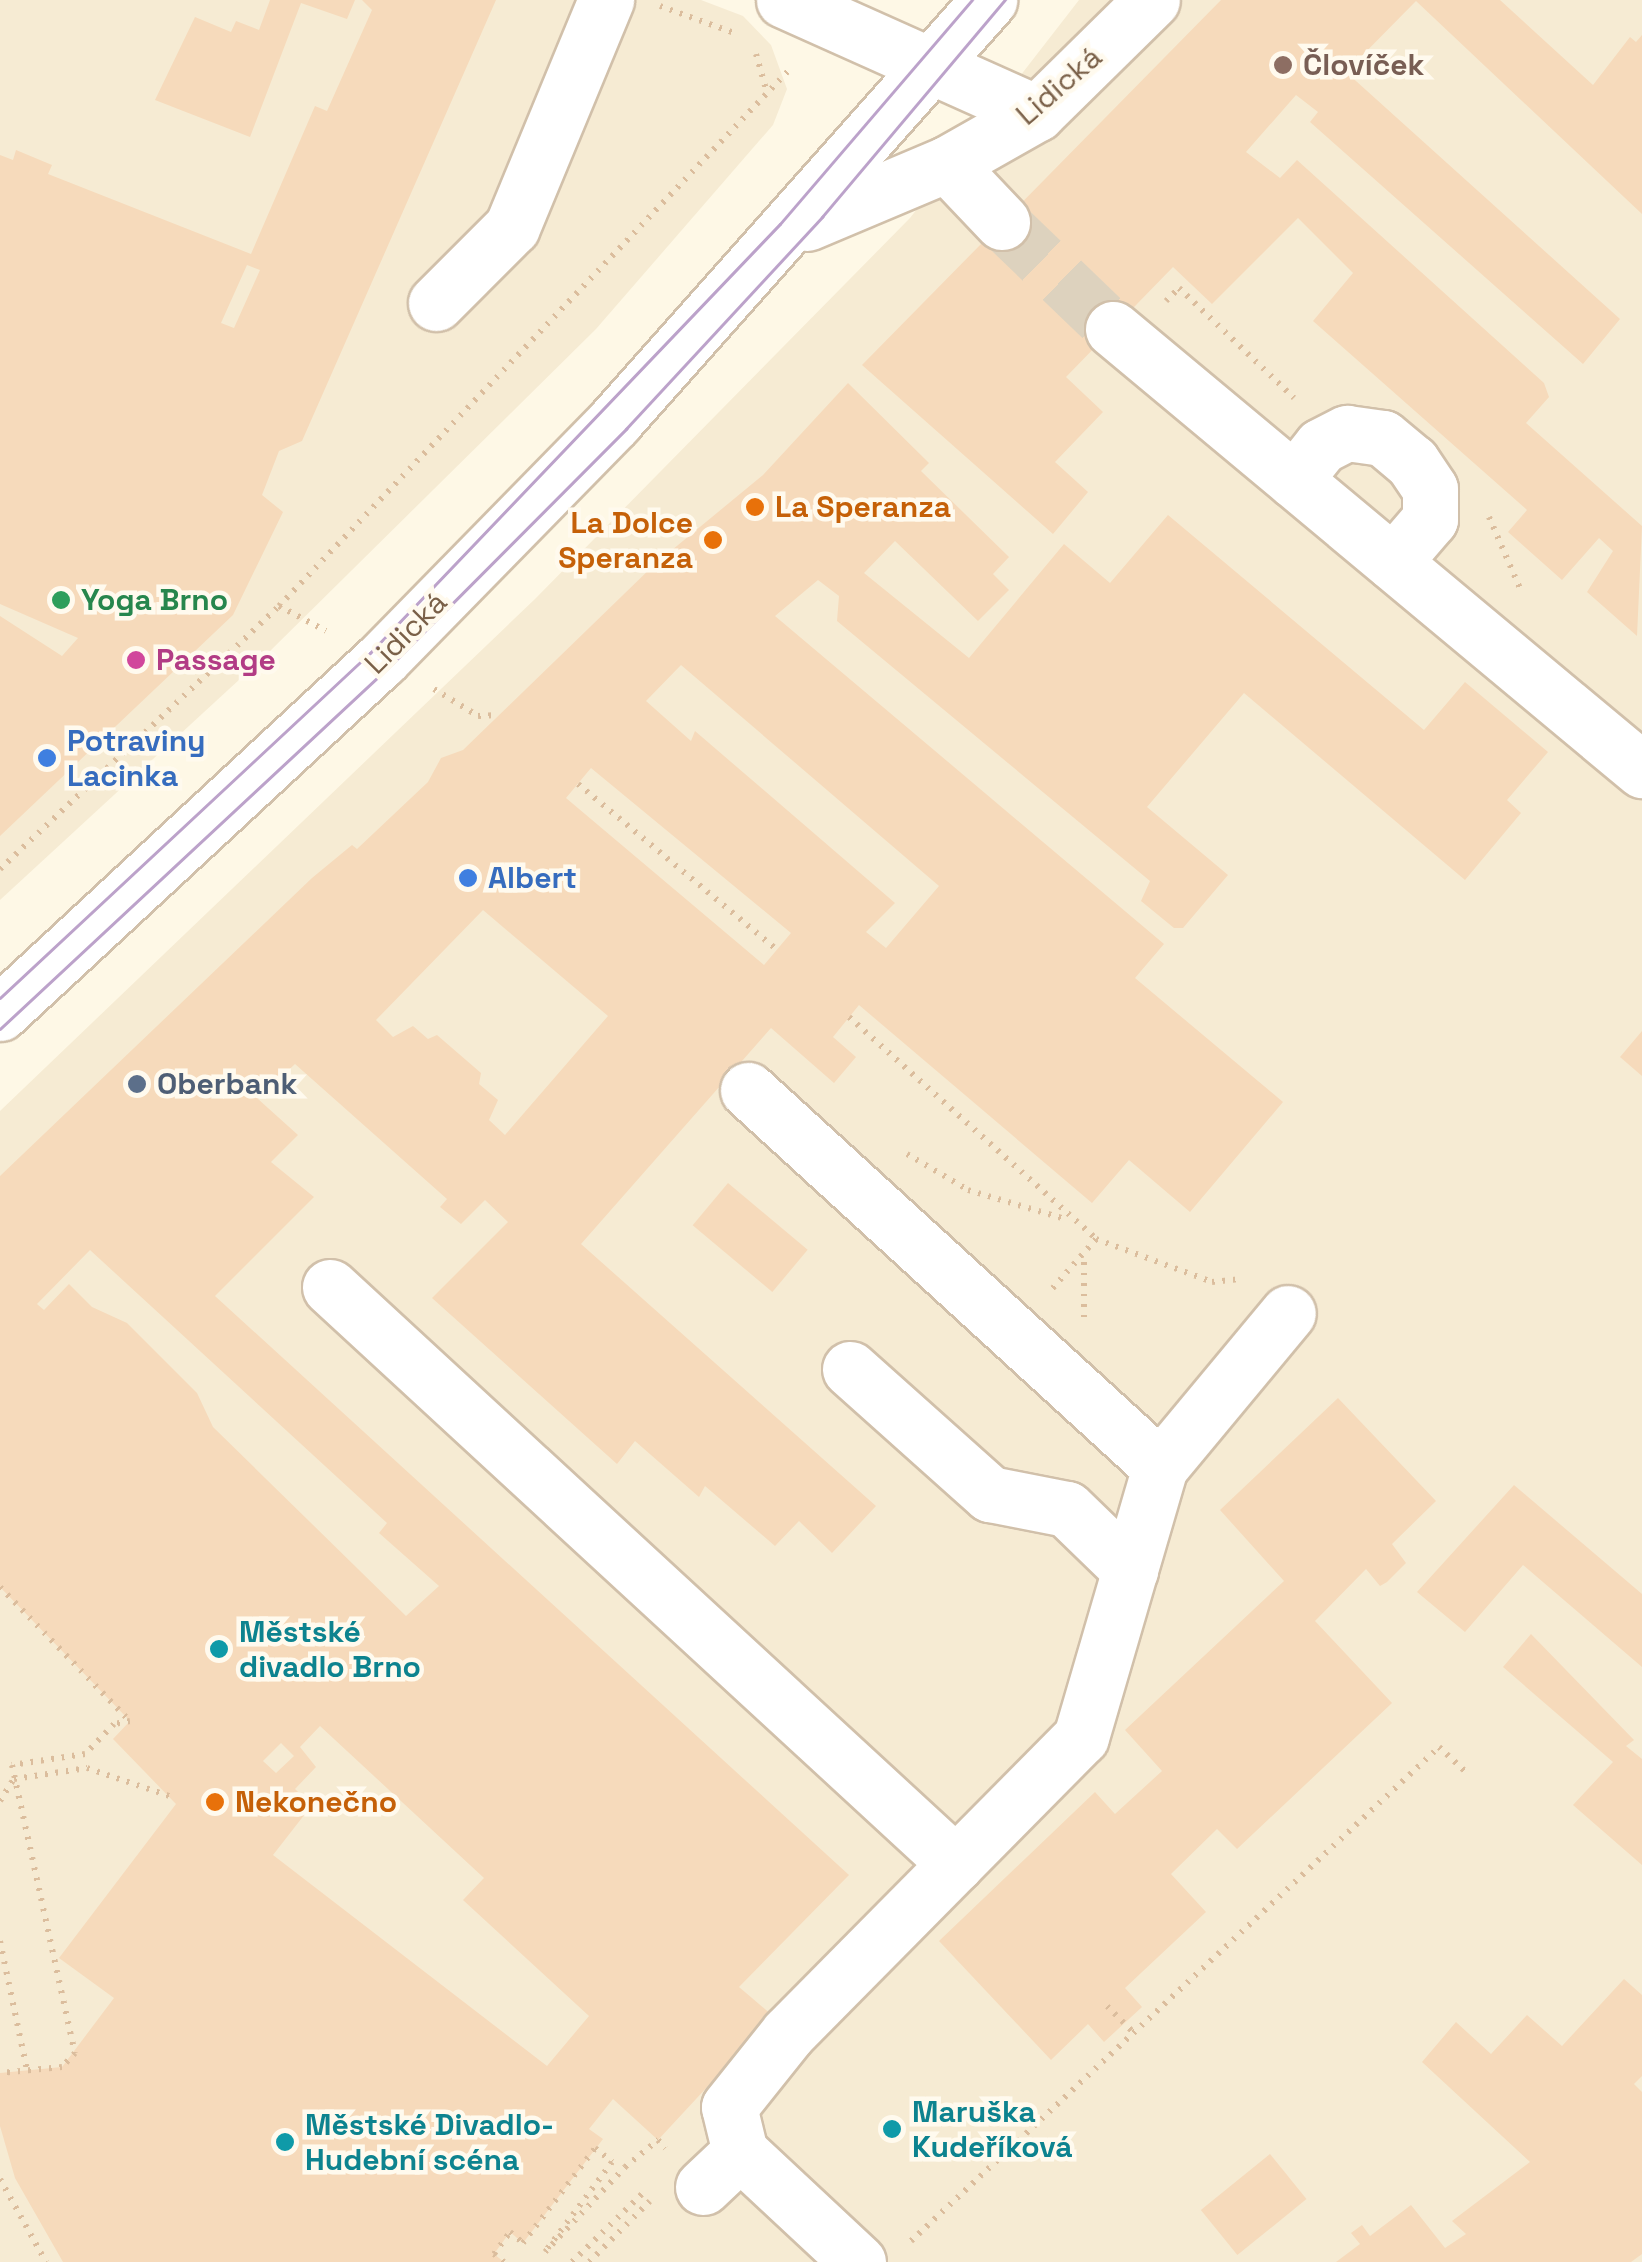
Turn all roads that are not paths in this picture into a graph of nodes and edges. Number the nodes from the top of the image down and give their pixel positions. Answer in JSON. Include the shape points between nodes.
{"nodes":[{"id":1,"x":606,"y":0,"type":"edge"},
{"id":2,"x":784,"y":0,"type":"edge"},
{"id":3,"x":988,"y":0,"type":"edge"},
{"id":4,"x":1152,"y":0,"type":"edge"},
{"id":5,"x":936,"y":65,"type":"junction"},
{"id":6,"x":1037,"y":113,"type":"junction"},
{"id":7,"x":948,"y":164,"type":"junction"},
{"id":8,"x":1002,"y":222,"type":"tunnel mouth"},
{"id":9,"x":790,"y":231,"type":"junction"},
{"id":10,"x":436,"y":303,"type":"dead end"},
{"id":11,"x":1113,"y":329,"type":"tunnel mouth"},
{"id":12,"x":1294,"y":480,"type":"junction"},
{"id":13,"x":1393,"y":562,"type":"junction"},
{"id":14,"x":1642,"y":770,"type":"edge"},
{"id":15,"x":0,"y":1013,"type":"edge"},
{"id":16,"x":748,"y":1090,"type":"dead end"},
{"id":17,"x":330,"y":1287,"type":"dead end"},
{"id":18,"x":1275,"y":1295,"type":"road end"},
{"id":19,"x":850,"y":1369,"type":"dead end"},
{"id":20,"x":1160,"y":1467,"type":"junction"},
{"id":21,"x":1130,"y":1570,"type":"junction"},
{"id":22,"x":956,"y":1864,"type":"junction"},
{"id":23,"x":880,"y":2255,"type":"edge"}],
"edges":[{"from":1,"to":10,"type":"street","via":[[512,226]]},
{"from":2,"to":5,"type":"street"},
{"from":3,"to":5,"type":"street","name":"Lidická"},
{"from":4,"to":6,"type":"street","name":"Lidická"},
{"from":5,"to":6,"type":"street"},
{"from":5,"to":9,"type":"street","name":"Lidická"},
{"from":6,"to":7,"type":"street","name":"Lidická"},
{"from":7,"to":8,"type":"street"},
{"from":7,"to":9,"type":"street","name":"Lidická"},
{"from":9,"to":15,"type":"street","name":"Lidická","via":[[382,659]]},
{"from":11,"to":12,"type":"street"},
{"from":12,"to":13,"type":"street"},
{"from":12,"to":13,"type":"street","via":[[1321,446],[1347,433],[1383,438],[1412,462],[1430,489],[1430,519]]},
{"from":13,"to":14,"type":"street"},
{"from":16,"to":20,"type":"street"},
{"from":17,"to":22,"type":"street"},
{"from":18,"to":20,"type":"street"},
{"from":19,"to":21,"type":"street","via":[[990,1494],[1067,1509]]},
{"from":20,"to":21,"type":"street"},
{"from":21,"to":22,"type":"street","via":[[1081,1738]]},
{"from":22,"to":23,"type":"street","via":[[788,2033],[729,2107],[693,2171]]}]}
